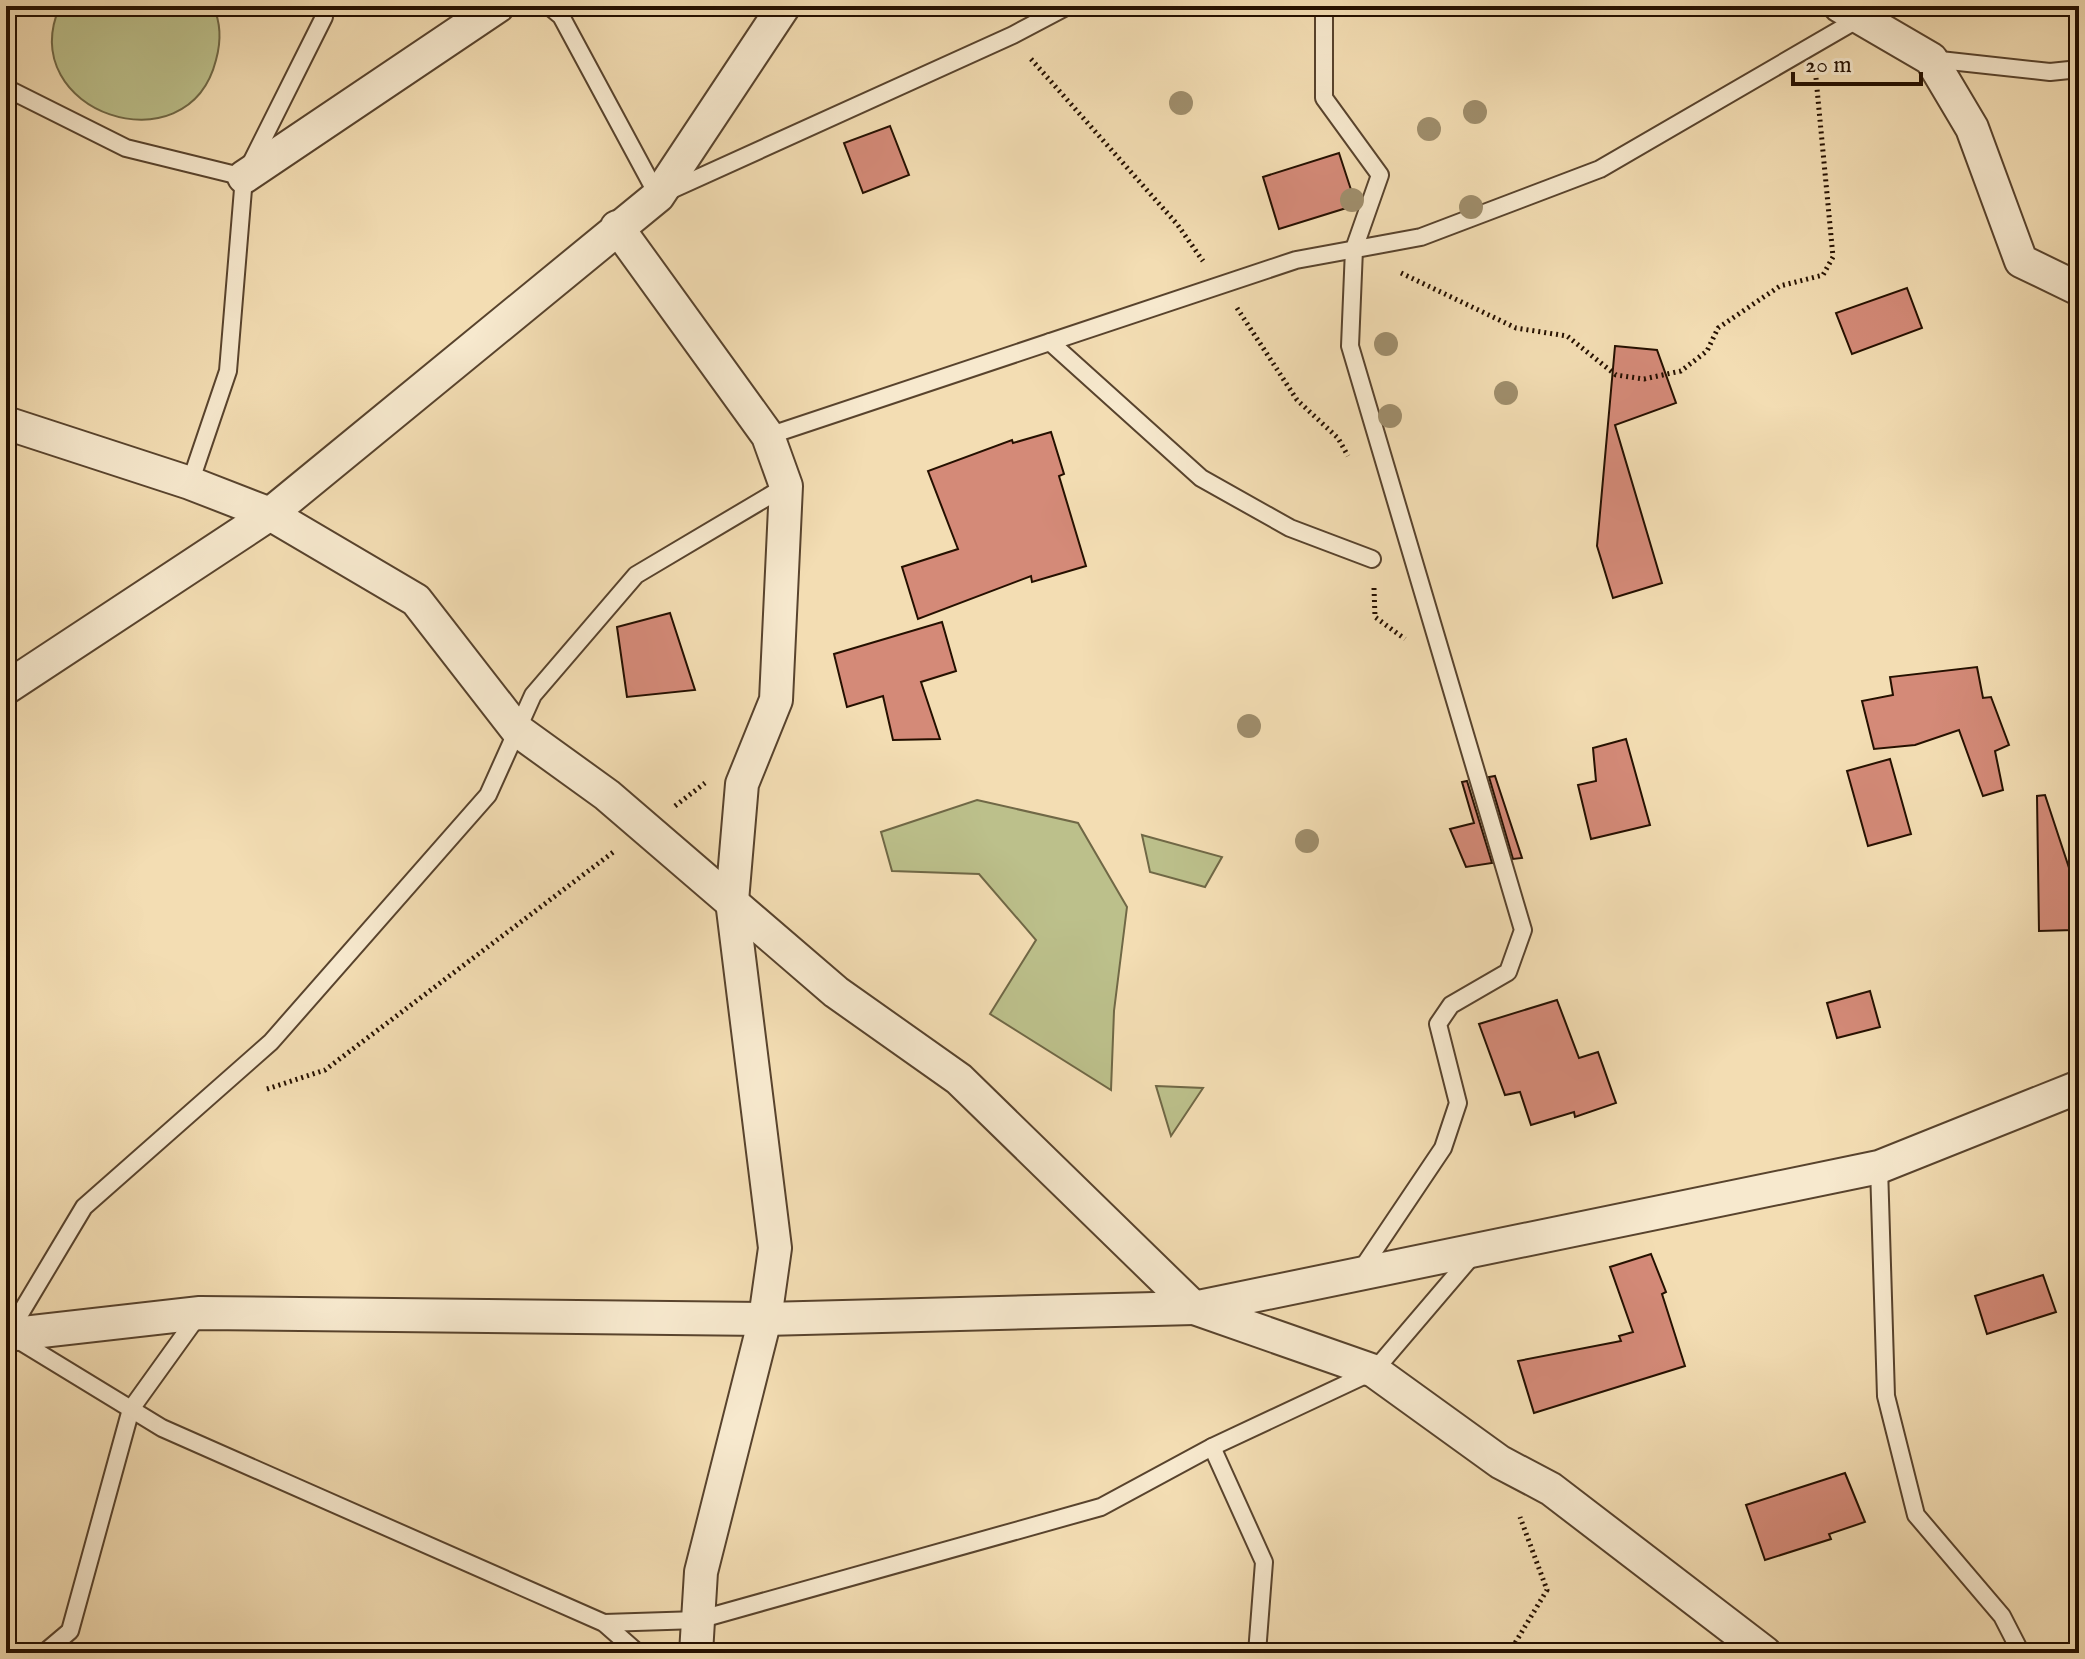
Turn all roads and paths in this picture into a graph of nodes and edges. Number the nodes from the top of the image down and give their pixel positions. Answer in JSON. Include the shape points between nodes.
{"nodes":[{"id":1,"x":323,"y":6,"type":"edge"},
{"id":2,"x":498,"y":6,"type":"edge"},
{"id":3,"x":549,"y":6,"type":"edge"},
{"id":4,"x":784,"y":6,"type":"edge"},
{"id":5,"x":1068,"y":6,"type":"edge"},
{"id":6,"x":1324,"y":6,"type":"edge"},
{"id":7,"x":1850,"y":12,"type":"edge"},
{"id":8,"x":1013,"y":35,"type":"junction"},
{"id":9,"x":1813,"y":45,"type":"junction"},
{"id":10,"x":1931,"y":59,"type":"junction"},
{"id":11,"x":2079,"y":69,"type":"edge"},
{"id":12,"x":6,"y":88,"type":"edge"},
{"id":13,"x":244,"y":177,"type":"junction"},
{"id":14,"x":658,"y":196,"type":"junction"},
{"id":15,"x":617,"y":227,"type":"junction"},
{"id":16,"x":1354,"y":249,"type":"junction"},
{"id":17,"x":1211,"y":272,"type":"dead end"},
{"id":18,"x":2079,"y":289,"type":"edge"},
{"id":19,"x":1228,"y":296,"type":"dead end"},
{"id":20,"x":1050,"y":342,"type":"junction"},
{"id":21,"x":6,"y":423,"type":"edge"},
{"id":22,"x":768,"y":436,"type":"junction"},
{"id":23,"x":1353,"y":464,"type":"dead end"},
{"id":24,"x":190,"y":483,"type":"junction"},
{"id":25,"x":786,"y":486,"type":"junction"},
{"id":26,"x":270,"y":514,"type":"junction"},
{"id":27,"x":1372,"y":559,"type":"joint"},
{"id":28,"x":1446,"y":670,"type":"junction"},
{"id":29,"x":6,"y":688,"type":"edge"},
{"id":30,"x":517,"y":730,"type":"junction"},
{"id":31,"x":709,"y":780,"type":"dead end"},
{"id":32,"x":646,"y":828,"type":"junction"},
{"id":33,"x":732,"y":901,"type":"junction"},
{"id":34,"x":2079,"y":1087,"type":"edge"},
{"id":35,"x":252,"y":1093,"type":"dead end"},
{"id":36,"x":1879,"y":1167,"type":"junction"},
{"id":37,"x":1477,"y":1250,"type":"junction"},
{"id":38,"x":1358,"y":1274,"type":"junction"},
{"id":39,"x":1194,"y":1308,"type":"junction"},
{"id":40,"x":200,"y":1313,"type":"junction"},
{"id":41,"x":765,"y":1319,"type":"junction"},
{"id":42,"x":7,"y":1334,"type":"edge"},
{"id":43,"x":1374,"y":1371,"type":"junction"},
{"id":44,"x":131,"y":1409,"type":"junction"},
{"id":45,"x":1212,"y":1447,"type":"junction"},
{"id":46,"x":1500,"y":1462,"type":"junction"},
{"id":47,"x":698,"y":1620,"type":"junction"},
{"id":48,"x":604,"y":1623,"type":"junction"},
{"id":49,"x":44,"y":1653,"type":"edge"},
{"id":50,"x":638,"y":1653,"type":"edge"},
{"id":51,"x":696,"y":1653,"type":"edge"},
{"id":52,"x":1257,"y":1653,"type":"edge"},
{"id":53,"x":1509,"y":1653,"type":"edge"},
{"id":54,"x":1765,"y":1653,"type":"edge"},
{"id":55,"x":2021,"y":1653,"type":"edge"}],
"edges":[{"from":1,"to":13,"type":"lane","via":[[324,17]]},
{"from":2,"to":13,"type":"street"},
{"from":3,"to":14,"type":"lane","via":[[561,16]]},
{"from":4,"to":14,"type":"street"},
{"from":5,"to":8,"type":"lane"},
{"from":6,"to":16,"type":"lane","via":[[1324,98],[1380,175]]},
{"from":7,"to":9,"type":"lane"},
{"from":7,"to":10,"type":"street"},
{"from":8,"to":14,"type":"lane"},
{"from":8,"to":17,"type":"path","via":[[1177,224]]},
{"from":9,"to":16,"type":"lane","via":[[1600,169],[1421,237]]},
{"from":9,"to":16,"type":"path","via":[[1833,257],[1823,275],[1780,286],[1718,328],[1707,351],[1681,371],[1644,379],[1616,375],[1567,336],[1516,328]]},
{"from":10,"to":11,"type":"lane","via":[[2050,72]]},
{"from":10,"to":18,"type":"street","via":[[1972,128],[2021,261]]},
{"from":12,"to":13,"type":"lane","via":[[126,148]]},
{"from":13,"to":24,"type":"lane","via":[[228,371]]},
{"from":14,"to":15,"type":"street"},
{"from":15,"to":22,"type":"street"},
{"from":15,"to":26,"type":"street"},
{"from":16,"to":20,"type":"lane","via":[[1296,260]]},
{"from":16,"to":28,"type":"lane","via":[[1350,346]]},
{"from":19,"to":23,"type":"path","via":[[1297,400],[1338,438]]},
{"from":20,"to":22,"type":"lane"},
{"from":20,"to":27,"type":"lane","via":[[1201,478],[1290,528]]},
{"from":21,"to":24,"type":"street"},
{"from":22,"to":25,"type":"street"},
{"from":24,"to":26,"type":"street"},
{"from":25,"to":30,"type":"lane","via":[[636,575],[533,695]]},
{"from":25,"to":33,"type":"street","via":[[776,700],[742,784]]},
{"from":26,"to":29,"type":"street"},
{"from":26,"to":30,"type":"street","via":[[416,600]]},
{"from":27,"to":28,"type":"path","via":[[1375,617]]},
{"from":28,"to":38,"type":"lane","via":[[1523,930],[1508,972],[1451,1005],[1438,1024],[1458,1103],[1443,1148]]},
{"from":30,"to":32,"type":"street"},
{"from":30,"to":42,"type":"lane","via":[[488,795],[271,1042],[84,1207]]},
{"from":31,"to":32,"type":"path"},
{"from":32,"to":33,"type":"street"},
{"from":32,"to":35,"type":"path","via":[[325,1070]]},
{"from":33,"to":39,"type":"street","via":[[836,992],[959,1079]]},
{"from":33,"to":41,"type":"street","via":[[775,1248]]},
{"from":34,"to":36,"type":"street"},
{"from":36,"to":37,"type":"street"},
{"from":36,"to":55,"type":"lane","via":[[1886,1396],[1916,1515],[2002,1616]]},
{"from":37,"to":38,"type":"street"},
{"from":37,"to":43,"type":"lane"},
{"from":38,"to":39,"type":"street"},
{"from":39,"to":41,"type":"street"},
{"from":39,"to":43,"type":"street"},
{"from":40,"to":41,"type":"street"},
{"from":40,"to":42,"type":"street"},
{"from":40,"to":44,"type":"lane"},
{"from":41,"to":47,"type":"street","via":[[701,1572]]},
{"from":42,"to":44,"type":"lane"},
{"from":43,"to":45,"type":"lane"},
{"from":43,"to":46,"type":"street"},
{"from":44,"to":48,"type":"lane","via":[[162,1428]]},
{"from":44,"to":49,"type":"lane","via":[[70,1631]]},
{"from":45,"to":47,"type":"lane","via":[[1101,1507]]},
{"from":45,"to":52,"type":"lane","via":[[1264,1562]]},
{"from":46,"to":53,"type":"path","via":[[1547,1590]]},
{"from":46,"to":54,"type":"street","via":[[1551,1489]]},
{"from":47,"to":48,"type":"lane"},
{"from":47,"to":51,"type":"street"},
{"from":48,"to":50,"type":"lane"}]}
